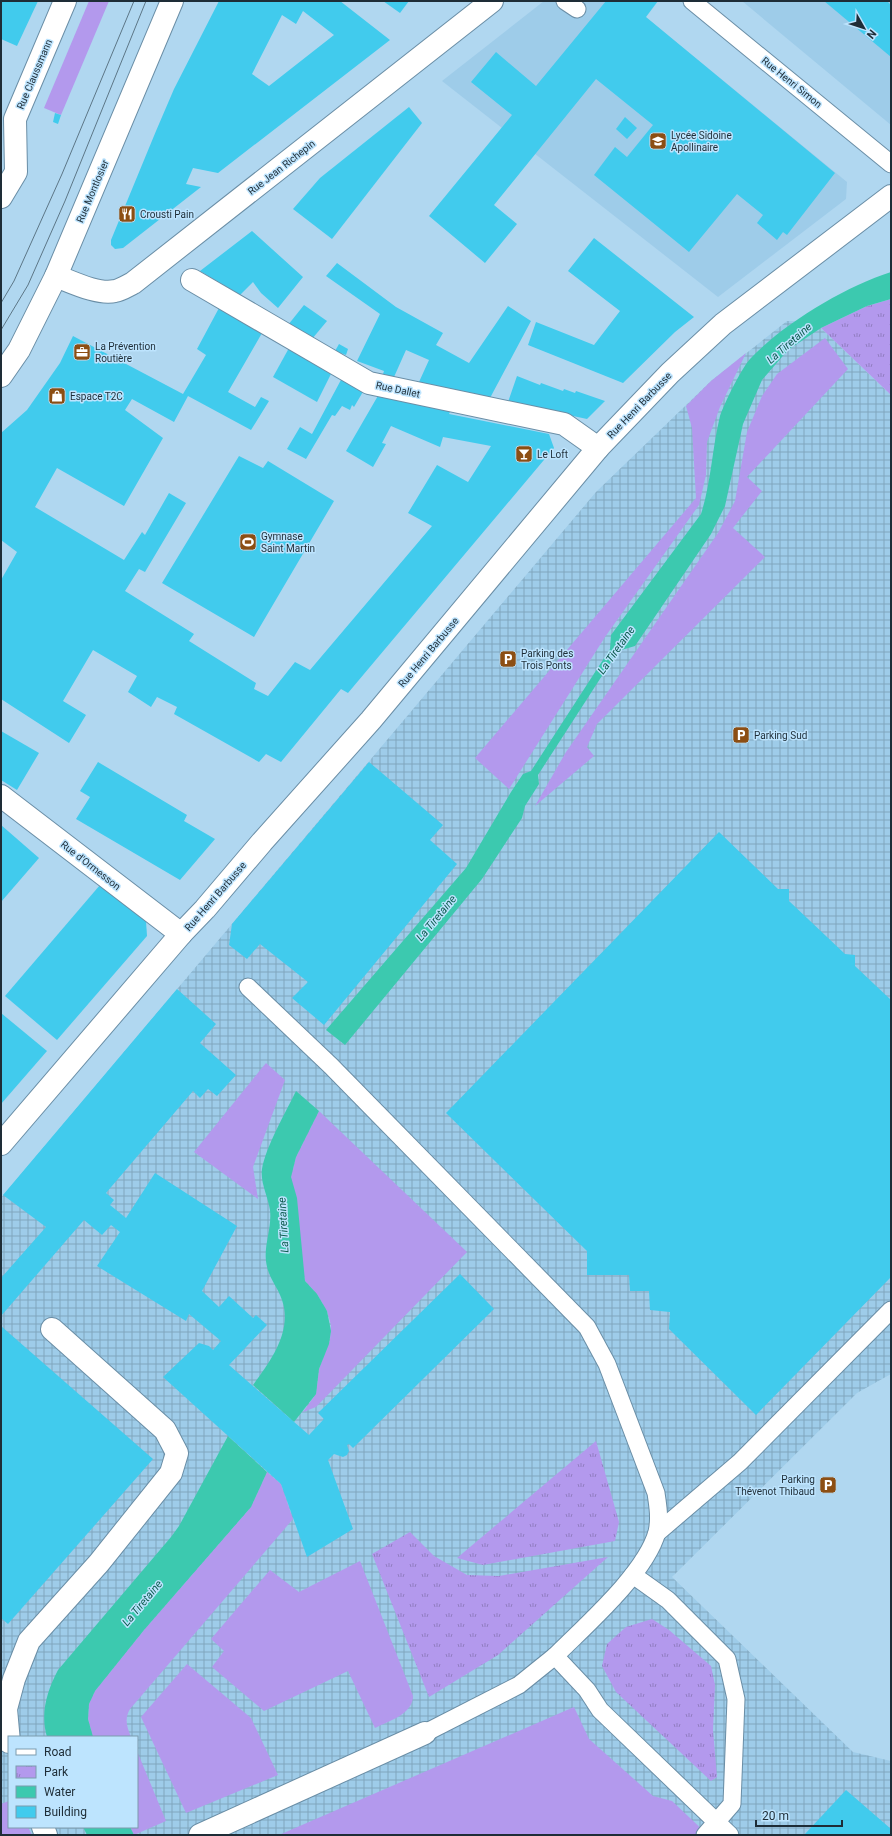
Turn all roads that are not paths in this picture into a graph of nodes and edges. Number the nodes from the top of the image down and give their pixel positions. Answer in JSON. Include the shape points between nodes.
{"nodes":[{"id":1,"x":65,"y":1,"type":"edge"},
{"id":2,"x":172,"y":1,"type":"edge"},
{"id":3,"x":492,"y":1,"type":"edge"},
{"id":4,"x":692,"y":1,"type":"edge"},
{"id":5,"x":8,"y":149,"type":"edge"},
{"id":6,"x":891,"y":164,"type":"edge"},
{"id":7,"x":891,"y":196,"type":"edge"},
{"id":8,"x":1,"y":197,"type":"edge"},
{"id":9,"x":56,"y":276,"type":"junction"},
{"id":10,"x":192,"y":280,"type":"dead end"},
{"id":11,"x":1,"y":376,"type":"edge"},
{"id":12,"x":598,"y":448,"type":"junction"},
{"id":13,"x":1,"y":796,"type":"edge"},
{"id":14,"x":181,"y":934,"type":"junction"},
{"id":15,"x":248,"y":987,"type":"dead end"},
{"id":16,"x":1,"y":1144,"type":"edge"},
{"id":17,"x":891,"y":1310,"type":"edge"},
{"id":18,"x":52,"y":1329,"type":"dead end"},
{"id":19,"x":657,"y":1533,"type":"junction"},
{"id":20,"x":633,"y":1575,"type":"junction"},
{"id":21,"x":555,"y":1656,"type":"junction"},
{"id":22,"x":425,"y":1732,"type":"joint"},
{"id":23,"x":8,"y":1736,"type":"edge"},
{"id":24,"x":717,"y":1823,"type":"junction"},
{"id":25,"x":200,"y":1835,"type":"edge"},
{"id":26,"x":705,"y":1835,"type":"edge"},
{"id":27,"x":730,"y":1835,"type":"edge"}],
"edges":[{"from":1,"to":5,"type":"street","name":"Rue Claussmann","via":[[15,119]]},
{"from":2,"to":9,"type":"street","name":"Rue Montlosier"},
{"from":3,"to":9,"type":"street","name":"Rue Jean Richepin","via":[[133,283],[114,292],[85,288]]},
{"from":4,"to":6,"type":"lane","name":"Rue Henri Simon"},
{"from":5,"to":8,"type":"street","name":"Rue Claussmann","via":[[16,172]]},
{"from":7,"to":12,"type":"street","name":"Rue Henri Barbusse","via":[[723,324],[670,373]]},
{"from":9,"to":11,"type":"street","name":"Rue Montlosier","via":[[19,350]]},
{"from":10,"to":12,"type":"street","name":"Rue Dallet","via":[[369,383],[564,424]]},
{"from":12,"to":14,"type":"street","name":"Rue Henri Barbusse","via":[[371,720]]},
{"from":13,"to":14,"type":"street","name":"Rue d'Ormesson"},
{"from":14,"to":16,"type":"street","name":"Rue Henri Barbusse"},
{"from":15,"to":19,"type":"lane","via":[[342,1077],[587,1327],[607,1364],[656,1493],[659,1514]]},
{"from":17,"to":19,"type":"lane","via":[[740,1462]]},
{"from":18,"to":23,"type":"street","via":[[165,1430],[177,1453],[172,1473],[99,1563],[29,1641],[14,1679],[6,1709]]},
{"from":19,"to":20,"type":"lane"},
{"from":20,"to":21,"type":"lane"},
{"from":20,"to":24,"type":"lane","via":[[668,1600],[727,1659],[736,1699],[732,1804]]},
{"from":21,"to":22,"type":"lane","via":[[519,1685]]},
{"from":21,"to":24,"type":"lane","via":[[587,1690],[600,1710]]},
{"from":22,"to":25,"type":"street"},
{"from":24,"to":26,"type":"lane"},
{"from":24,"to":27,"type":"lane"}]}
